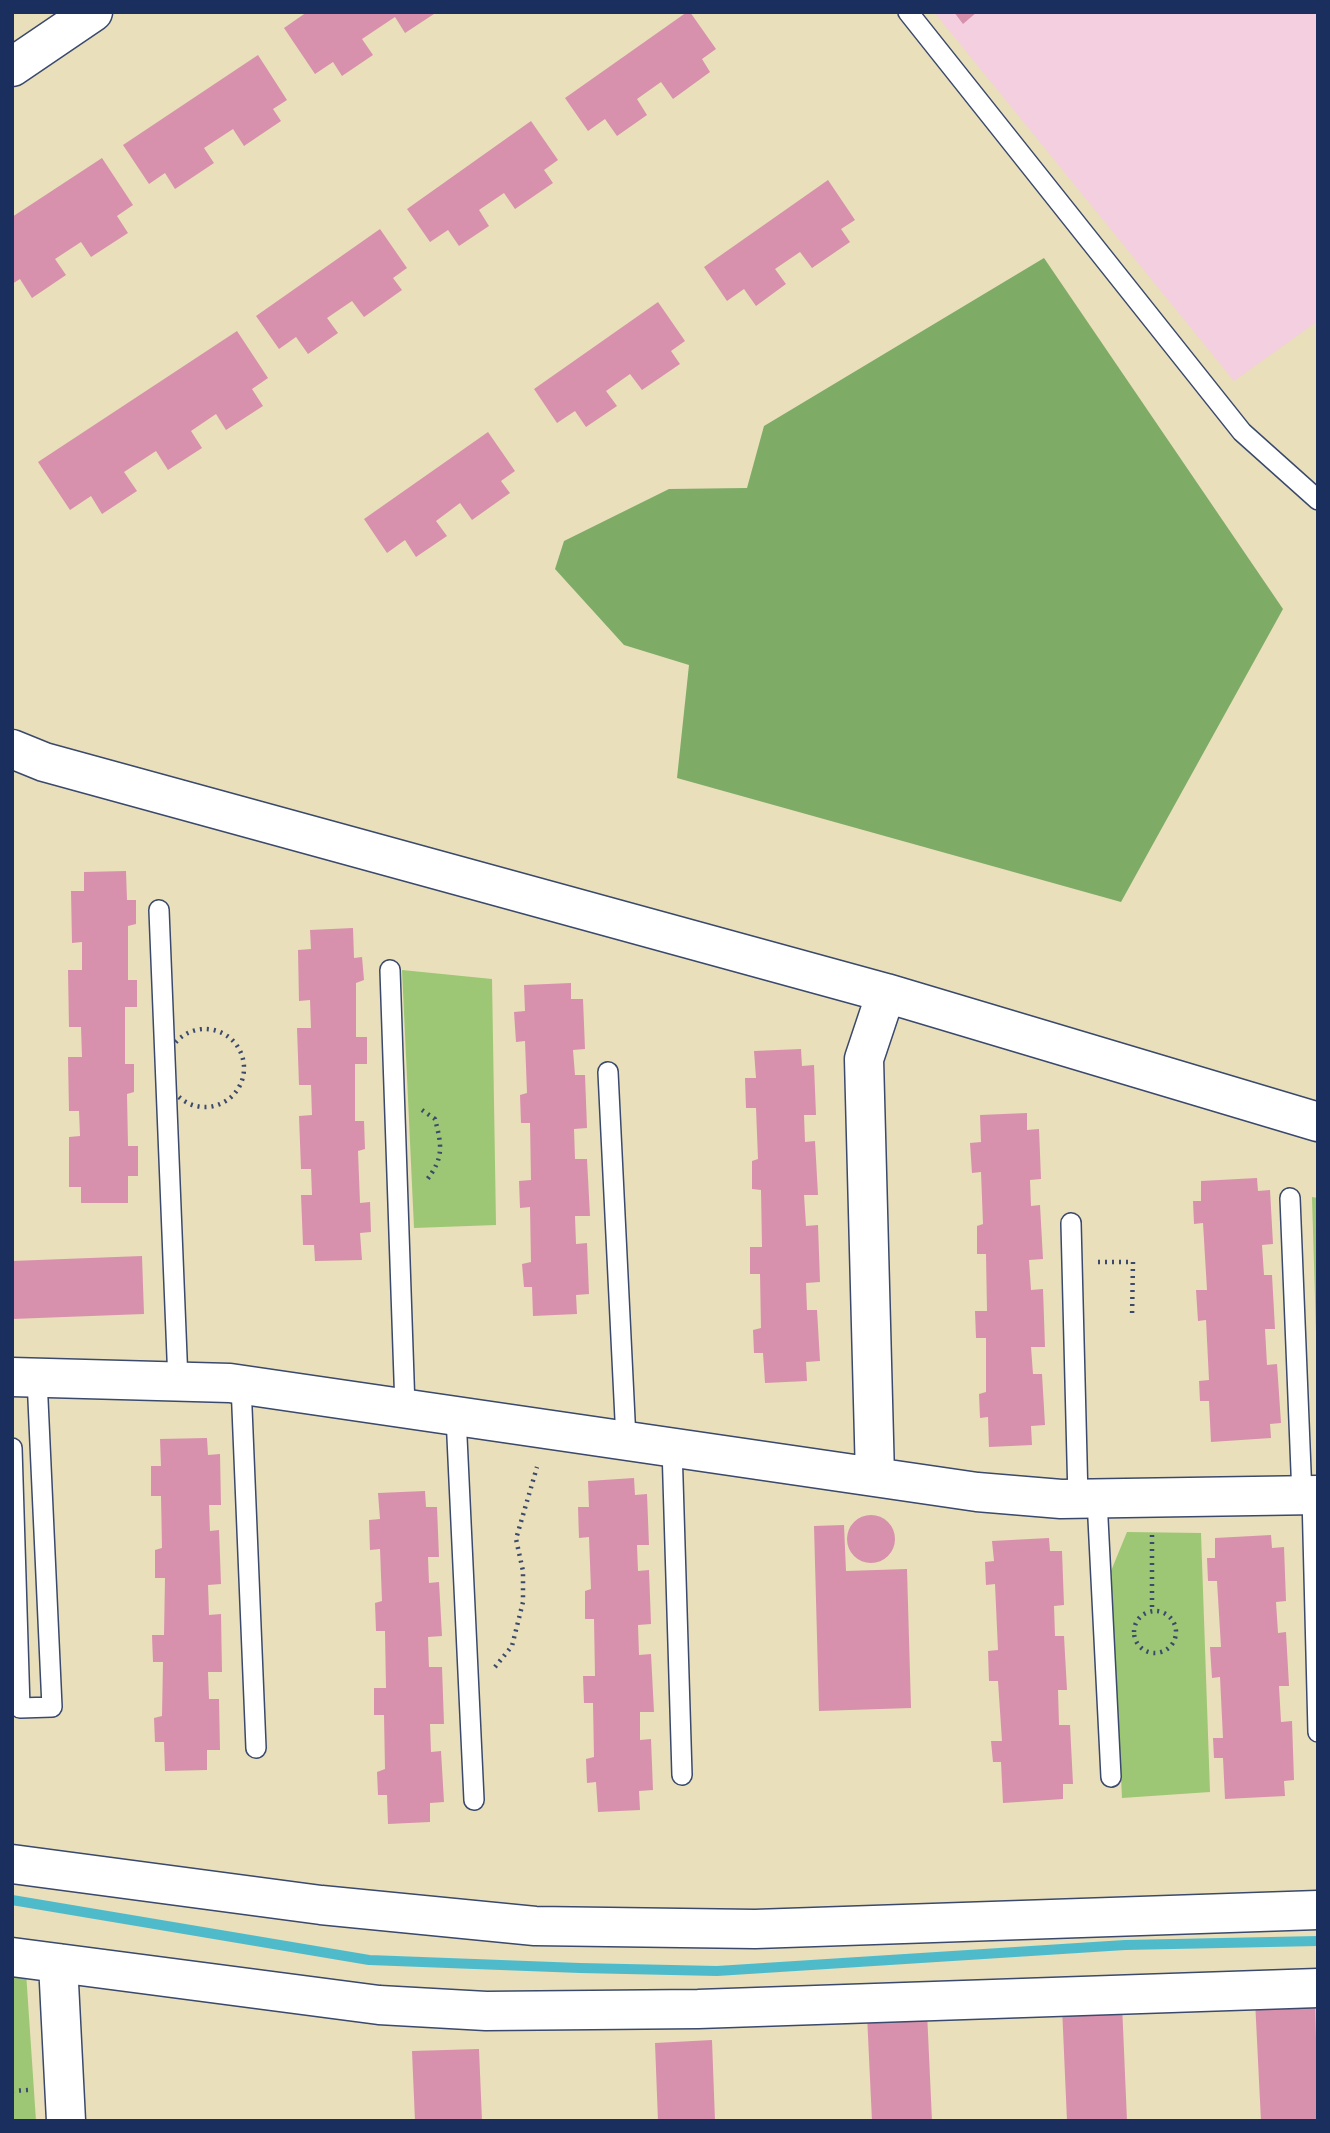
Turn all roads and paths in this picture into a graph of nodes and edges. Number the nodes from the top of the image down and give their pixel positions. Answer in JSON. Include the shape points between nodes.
{"nodes":[{"id":1,"x":93,"y":12,"type":"edge"},
{"id":2,"x":908,"y":12,"type":"edge"},
{"id":3,"x":12,"y":67,"type":"edge"},
{"id":4,"x":1318,"y":500,"type":"edge"},
{"id":5,"x":12,"y":749,"type":"edge"},
{"id":6,"x":159,"y":910,"type":"dead end"},
{"id":7,"x":390,"y":971,"type":"dead end"},
{"id":8,"x":886,"y":993,"type":"junction"},
{"id":9,"x":166,"y":1063,"type":"junction"},
{"id":10,"x":608,"y":1072,"type":"dead end"},
{"id":11,"x":1318,"y":1122,"type":"edge"},
{"id":12,"x":1290,"y":1198,"type":"dead end"},
{"id":13,"x":1071,"y":1223,"type":"dead end"},
{"id":14,"x":1072,"y":1261,"type":"junction"},
{"id":15,"x":1132,"y":1318,"type":"dead end"},
{"id":16,"x":25,"y":1377,"type":"edge"},
{"id":17,"x":178,"y":1381,"type":"junction"},
{"id":18,"x":241,"y":1384,"type":"junction"},
{"id":19,"x":405,"y":1408,"type":"junction"},
{"id":20,"x":456,"y":1416,"type":"junction"},
{"id":21,"x":549,"y":1429,"type":"junction"},
{"id":22,"x":626,"y":1440,"type":"junction"},
{"id":23,"x":672,"y":1447,"type":"junction"},
{"id":24,"x":12,"y":1448,"type":"edge"},
{"id":25,"x":875,"y":1477,"type":"junction"},
{"id":26,"x":1311,"y":1496,"type":"edge"},
{"id":27,"x":1087,"y":1499,"type":"junction"},
{"id":28,"x":1152,"y":1531,"type":"dead end"},
{"id":29,"x":1152,"y":1611,"type":"junction"},
{"id":30,"x":468,"y":1686,"type":"junction"},
{"id":31,"x":1318,"y":1732,"type":"edge"},
{"id":32,"x":256,"y":1748,"type":"dead end"},
{"id":33,"x":682,"y":1775,"type":"dead end"},
{"id":34,"x":1111,"y":1777,"type":"dead end"},
{"id":35,"x":474,"y":1800,"type":"dead end"},
{"id":36,"x":12,"y":1864,"type":"edge"},
{"id":37,"x":1318,"y":1910,"type":"edge"},
{"id":38,"x":12,"y":1957,"type":"edge"},
{"id":39,"x":58,"y":1963,"type":"junction"},
{"id":40,"x":1318,"y":1988,"type":"edge"},
{"id":41,"x":66,"y":2121,"type":"edge"}],
"edges":[{"from":1,"to":3,"type":"street"},
{"from":2,"to":4,"type":"lane","via":[[1242,432]]},
{"from":5,"to":8,"type":"street","via":[[44,762]]},
{"from":6,"to":9,"type":"lane"},
{"from":7,"to":19,"type":"lane"},
{"from":8,"to":11,"type":"street"},
{"from":8,"to":25,"type":"street","via":[[864,1059]]},
{"from":9,"to":9,"type":"path","via":[[169,1051],[186,1033],[212,1029],[224,1033],[241,1052],[243,1077],[228,1099],[204,1107],[180,1098],[171,1088]]},
{"from":9,"to":17,"type":"lane"},
{"from":10,"to":22,"type":"lane"},
{"from":12,"to":26,"type":"lane"},
{"from":13,"to":14,"type":"lane"},
{"from":14,"to":15,"type":"path","via":[[1133,1262]]},
{"from":14,"to":27,"type":"lane"},
{"from":16,"to":17,"type":"street"},
{"from":16,"to":24,"type":"lane","via":[[52,1707],[20,1708]]},
{"from":17,"to":18,"type":"street"},
{"from":18,"to":19,"type":"street"},
{"from":18,"to":32,"type":"lane"},
{"from":19,"to":20,"type":"street"},
{"from":20,"to":21,"type":"street"},
{"from":20,"to":30,"type":"lane"},
{"from":21,"to":22,"type":"street"},
{"from":21,"to":30,"type":"path","via":[[516,1539],[523,1602],[512,1646],[496,1667]]},
{"from":22,"to":23,"type":"street"},
{"from":23,"to":25,"type":"street"},
{"from":23,"to":33,"type":"lane"},
{"from":25,"to":27,"type":"street","via":[[977,1492]]},
{"from":26,"to":27,"type":"street"},
{"from":26,"to":31,"type":"lane"},
{"from":27,"to":34,"type":"lane"},
{"from":28,"to":29,"type":"path"},
{"from":29,"to":29,"type":"path","via":[[1139,1617],[1135,1636],[1142,1648],[1155,1653],[1168,1648],[1176,1636],[1174,1623],[1164,1613]]},
{"from":30,"to":35,"type":"lane"},
{"from":36,"to":37,"type":"street","via":[[321,1905],[535,1926],[755,1929]]},
{"from":38,"to":39,"type":"street"},
{"from":39,"to":40,"type":"street","via":[[379,2005],[486,2011],[698,2009]]},
{"from":39,"to":41,"type":"street"}]}
